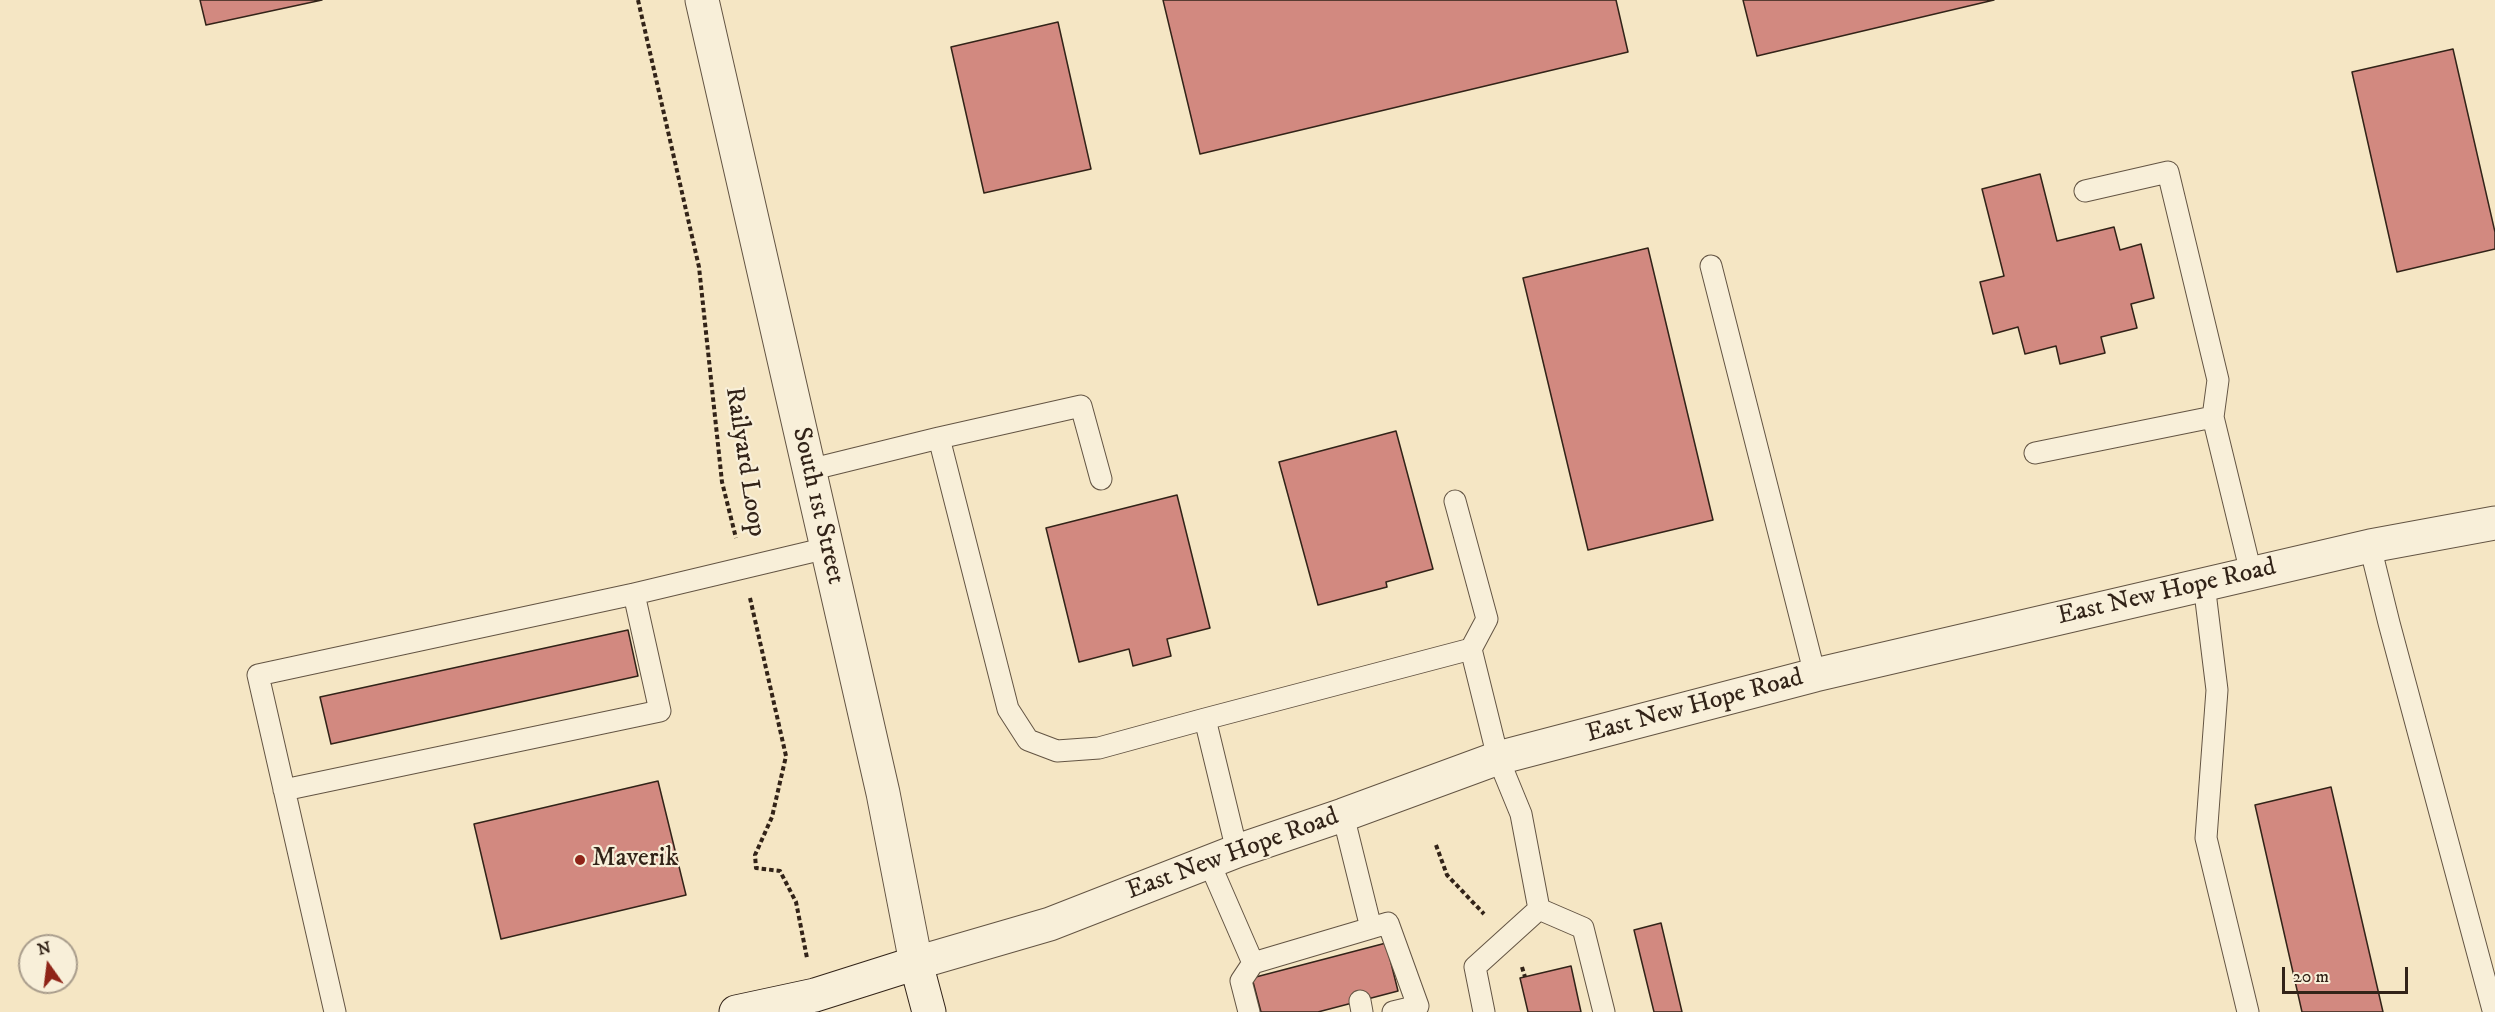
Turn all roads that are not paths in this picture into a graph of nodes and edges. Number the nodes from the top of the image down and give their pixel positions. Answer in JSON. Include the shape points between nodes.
{"nodes":[{"id":1,"x":702,"y":0,"type":"edge"},
{"id":2,"x":2085,"y":191,"type":"dead end"},
{"id":3,"x":1711,"y":266,"type":"dead end"},
{"id":4,"x":2212,"y":417,"type":"junction"},
{"id":5,"x":939,"y":438,"type":"junction"},
{"id":6,"x":2035,"y":453,"type":"dead end"},
{"id":7,"x":809,"y":470,"type":"junction"},
{"id":8,"x":1101,"y":479,"type":"dead end"},
{"id":9,"x":1455,"y":501,"type":"dead end"},
{"id":10,"x":2495,"y":523,"type":"edge"},
{"id":11,"x":2370,"y":546,"type":"junction"},
{"id":12,"x":827,"y":548,"type":"junction"},
{"id":13,"x":2251,"y":573,"type":"junction"},
{"id":14,"x":2204,"y":584,"type":"junction"},
{"id":15,"x":634,"y":594,"type":"junction"},
{"id":16,"x":1471,"y":649,"type":"junction"},
{"id":17,"x":1815,"y":675,"type":"junction"},
{"id":18,"x":1205,"y":719,"type":"junction"},
{"id":19,"x":1498,"y":758,"type":"junction"},
{"id":20,"x":284,"y":790,"type":"junction"},
{"id":21,"x":1343,"y":815,"type":"junction"},
{"id":22,"x":1223,"y":856,"type":"junction"},
{"id":23,"x":1539,"y":909,"type":"junction"},
{"id":24,"x":1371,"y":928,"type":"junction"},
{"id":25,"x":916,"y":963,"type":"junction"},
{"id":26,"x":1253,"y":963,"type":"junction"},
{"id":27,"x":335,"y":1012,"type":"edge"},
{"id":28,"x":736,"y":1012,"type":"edge"},
{"id":29,"x":929,"y":1012,"type":"edge"},
{"id":30,"x":1249,"y":1012,"type":"edge"},
{"id":31,"x":1393,"y":1012,"type":"edge"},
{"id":32,"x":1484,"y":1012,"type":"edge"},
{"id":33,"x":1604,"y":1012,"type":"edge"},
{"id":34,"x":2248,"y":1012,"type":"edge"},
{"id":35,"x":2495,"y":1012,"type":"edge"}],
"edges":[{"from":1,"to":7,"type":"street","name":"South 1st Street"},
{"from":2,"to":4,"type":"lane","via":[[2168,172],[2218,380]]},
{"from":3,"to":17,"type":"lane"},
{"from":4,"to":6,"type":"lane"},
{"from":4,"to":13,"type":"lane"},
{"from":5,"to":7,"type":"lane"},
{"from":5,"to":8,"type":"lane","via":[[1081,406]]},
{"from":5,"to":18,"type":"lane","via":[[1008,709],[1028,740],[1057,751],[1099,748]]},
{"from":7,"to":12,"type":"street","name":"South 1st Street"},
{"from":9,"to":16,"type":"lane","via":[[1487,619]]},
{"from":10,"to":11,"type":"street","name":"East New Hope Road"},
{"from":11,"to":13,"type":"street","name":"East New Hope Road"},
{"from":11,"to":35,"type":"lane"},
{"from":12,"to":15,"type":"lane"},
{"from":12,"to":25,"type":"street","name":"South 1st Street","via":[[883,793]]},
{"from":13,"to":14,"type":"street","name":"East New Hope Road"},
{"from":14,"to":17,"type":"street","name":"East New Hope Road"},
{"from":14,"to":34,"type":"lane","via":[[2217,690],[2206,838]]},
{"from":15,"to":20,"type":"lane","via":[[258,675]]},
{"from":15,"to":20,"type":"lane","via":[[660,711]]},
{"from":16,"to":18,"type":"lane"},
{"from":16,"to":19,"type":"lane"},
{"from":17,"to":19,"type":"street","name":"East New Hope Road"},
{"from":18,"to":22,"type":"lane"},
{"from":19,"to":21,"type":"street","name":"East New Hope Road"},
{"from":19,"to":23,"type":"lane","via":[[1521,814]]},
{"from":20,"to":27,"type":"lane"},
{"from":21,"to":22,"type":"street","name":"East New Hope Road"},
{"from":21,"to":24,"type":"lane"},
{"from":22,"to":25,"type":"street","name":"East New Hope Road","via":[[1050,924]]},
{"from":22,"to":26,"type":"lane"},
{"from":23,"to":32,"type":"lane","via":[[1475,968]]},
{"from":23,"to":33,"type":"lane","via":[[1583,927]]},
{"from":24,"to":26,"type":"lane","via":[[1344,945],[1284,962]]},
{"from":24,"to":31,"type":"lane","via":[[1388,923],[1418,1006]]},
{"from":25,"to":28,"type":"street","name":"East New Hope Road","via":[[815,995]]},
{"from":25,"to":29,"type":"street","name":"South 1st Street"},
{"from":26,"to":30,"type":"lane","via":[[1241,981]]}]}
